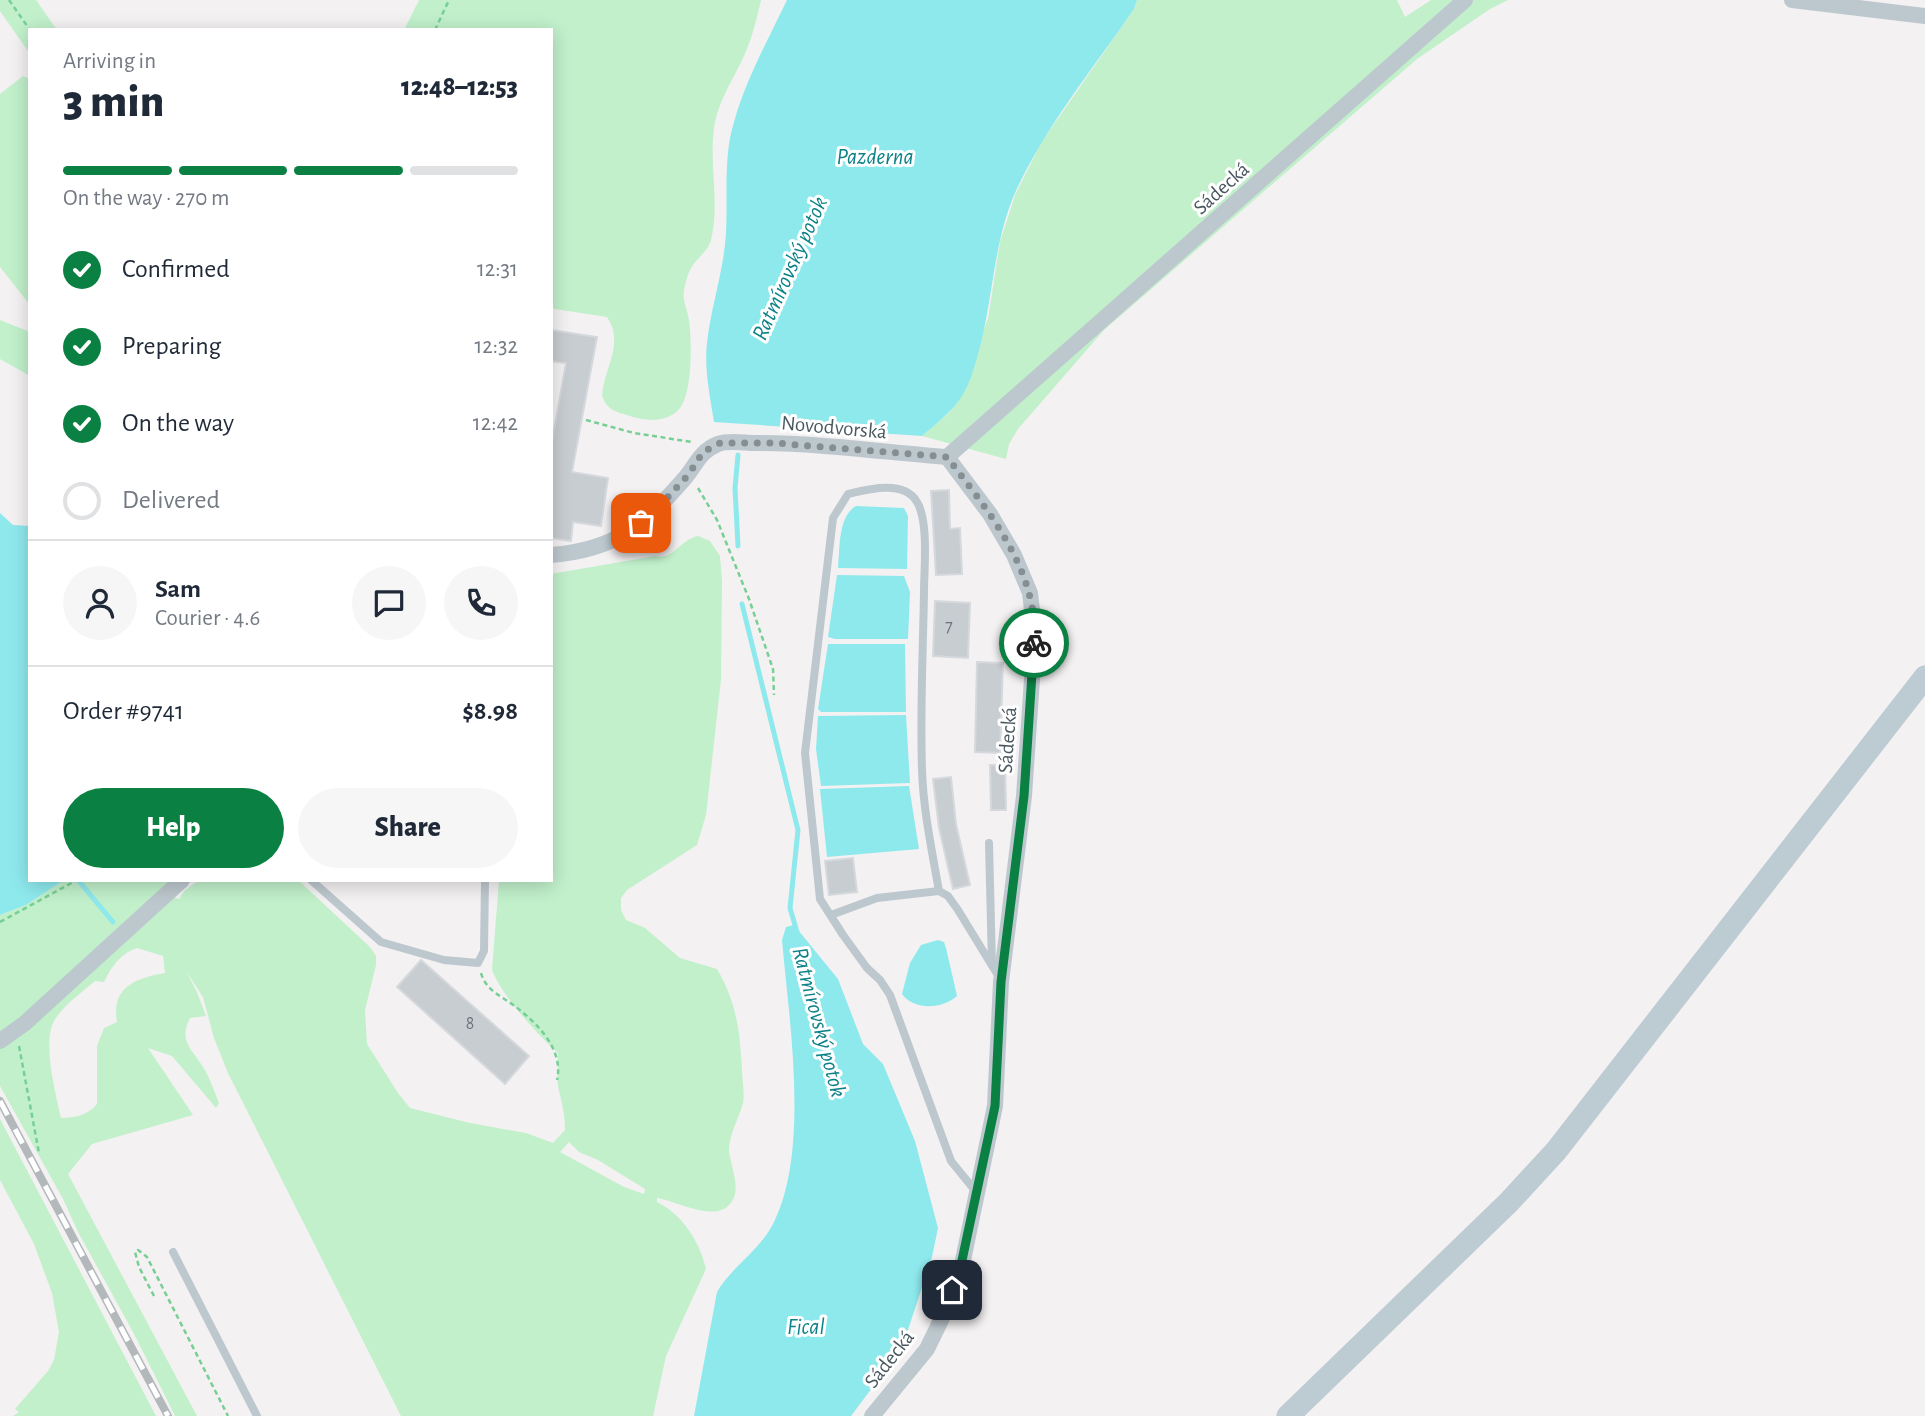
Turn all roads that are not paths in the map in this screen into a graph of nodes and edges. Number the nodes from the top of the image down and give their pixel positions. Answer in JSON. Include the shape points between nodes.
{"nodes":[{"id":1,"x":1465,"y":0,"type":"edge"},
{"id":2,"x":1793,"y":0,"type":"edge"},
{"id":3,"x":1925,"y":16,"type":"edge"},
{"id":4,"x":947,"y":457,"type":"junction"},
{"id":5,"x":553,"y":555,"type":"edge"},
{"id":6,"x":1925,"y":677,"type":"edge"},
{"id":7,"x":989,"y":844,"type":"dead end"},
{"id":8,"x":180,"y":882,"type":"edge"},
{"id":9,"x":313,"y":882,"type":"edge"},
{"id":10,"x":485,"y":882,"type":"edge"},
{"id":11,"x":939,"y":891,"type":"junction"},
{"id":12,"x":831,"y":915,"type":"junction"},
{"id":13,"x":992,"y":965,"type":"junction"},
{"id":14,"x":1001,"y":982,"type":"junction"},
{"id":15,"x":0,"y":1041,"type":"edge"},
{"id":16,"x":978,"y":1194,"type":"junction"},
{"id":17,"x":173,"y":1252,"type":"dead end"},
{"id":18,"x":257,"y":1416,"type":"edge"},
{"id":19,"x":872,"y":1416,"type":"edge"},
{"id":20,"x":1288,"y":1416,"type":"edge"}],
"edges":[{"from":1,"to":4,"type":"street","name":"Sádecká"},
{"from":2,"to":3,"type":"street"},
{"from":4,"to":5,"type":"street","name":"Novodvorská","via":[[720,443],[703,452],[689,474],[641,523],[607,545]]},
{"from":4,"to":14,"type":"street","name":"Sádecká","via":[[1014,555],[1030,593],[1035,635],[1024,796]]},
{"from":6,"to":20,"type":"main road","via":[[1556,1151]]},
{"from":7,"to":13,"type":"lane"},
{"from":8,"to":15,"type":"street"},
{"from":9,"to":10,"type":"lane","via":[[381,942],[444,960],[478,963],[484,951]]},
{"from":11,"to":12,"type":"lane","via":[[877,898]]},
{"from":11,"to":12,"type":"lane","via":[[922,770],[922,514],[907,492],[893,487],[864,490],[848,494],[833,518],[805,753],[820,898]]},
{"from":11,"to":13,"type":"lane","via":[[948,896]]},
{"from":12,"to":16,"type":"lane","via":[[890,995],[951,1161]]},
{"from":13,"to":14,"type":"lane"},
{"from":14,"to":16,"type":"street","name":"Sádecká","via":[[995,1106]]},
{"from":16,"to":19,"type":"street","name":"Sádecká","via":[[961,1265],[927,1349]]},
{"from":17,"to":18,"type":"lane"}]}
